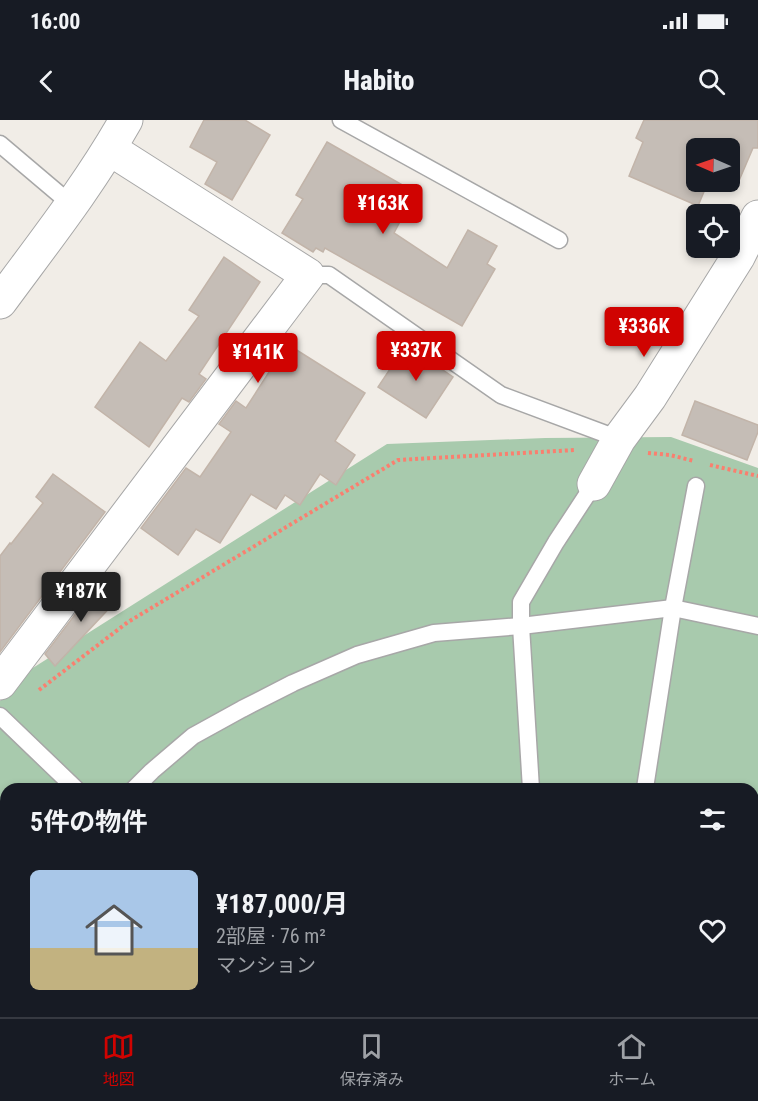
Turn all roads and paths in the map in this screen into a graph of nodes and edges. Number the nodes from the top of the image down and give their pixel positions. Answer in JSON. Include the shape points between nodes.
{"nodes":[{"id":1,"x":126,"y":120,"type":"edge"},
{"id":2,"x":341,"y":120,"type":"edge"},
{"id":3,"x":0,"y":144,"type":"edge"},
{"id":4,"x":110,"y":149,"type":"junction"},
{"id":5,"x":72,"y":205,"type":"junction"},
{"id":6,"x":758,"y":217,"type":"edge"},
{"id":7,"x":559,"y":240,"type":"dead end"},
{"id":8,"x":748,"y":261,"type":"edge"},
{"id":9,"x":308,"y":275,"type":"junction"},
{"id":10,"x":0,"y":302,"type":"edge"},
{"id":11,"x":617,"y":444,"type":"junction"},
{"id":12,"x":758,"y":476,"type":"edge"},
{"id":13,"x":594,"y":484,"type":"joint"},
{"id":14,"x":696,"y":486,"type":"dead end"},
{"id":15,"x":673,"y":608,"type":"junction"},
{"id":16,"x":521,"y":626,"type":"junction"},
{"id":17,"x":758,"y":626,"type":"edge"},
{"id":18,"x":0,"y":683,"type":"edge"},
{"id":19,"x":1,"y":717,"type":"edge"},
{"id":20,"x":70,"y":783,"type":"edge"},
{"id":21,"x":140,"y":783,"type":"edge"},
{"id":22,"x":531,"y":783,"type":"edge"},
{"id":23,"x":646,"y":783,"type":"edge"}],
"edges":[{"from":1,"to":4,"type":"street"},
{"from":2,"to":7,"type":"lane"},
{"from":3,"to":5,"type":"lane"},
{"from":4,"to":5,"type":"street"},
{"from":4,"to":9,"type":"street"},
{"from":5,"to":10,"type":"street"},
{"from":6,"to":8,"type":"street"},
{"from":8,"to":11,"type":"street"},
{"from":9,"to":11,"type":"lane","via":[[329,275],[501,395]]},
{"from":9,"to":18,"type":"street"},
{"from":11,"to":12,"type":"path"},
{"from":11,"to":13,"type":"street"},
{"from":11,"to":19,"type":"path","via":[[398,460],[129,622]]},
{"from":13,"to":16,"type":"lane","via":[[521,602]]},
{"from":14,"to":15,"type":"lane"},
{"from":15,"to":16,"type":"lane"},
{"from":15,"to":17,"type":"lane"},
{"from":15,"to":23,"type":"lane"},
{"from":16,"to":21,"type":"lane","via":[[434,633],[357,656],[293,683],[193,736]]},
{"from":16,"to":22,"type":"lane"},
{"from":19,"to":20,"type":"lane"}]}
